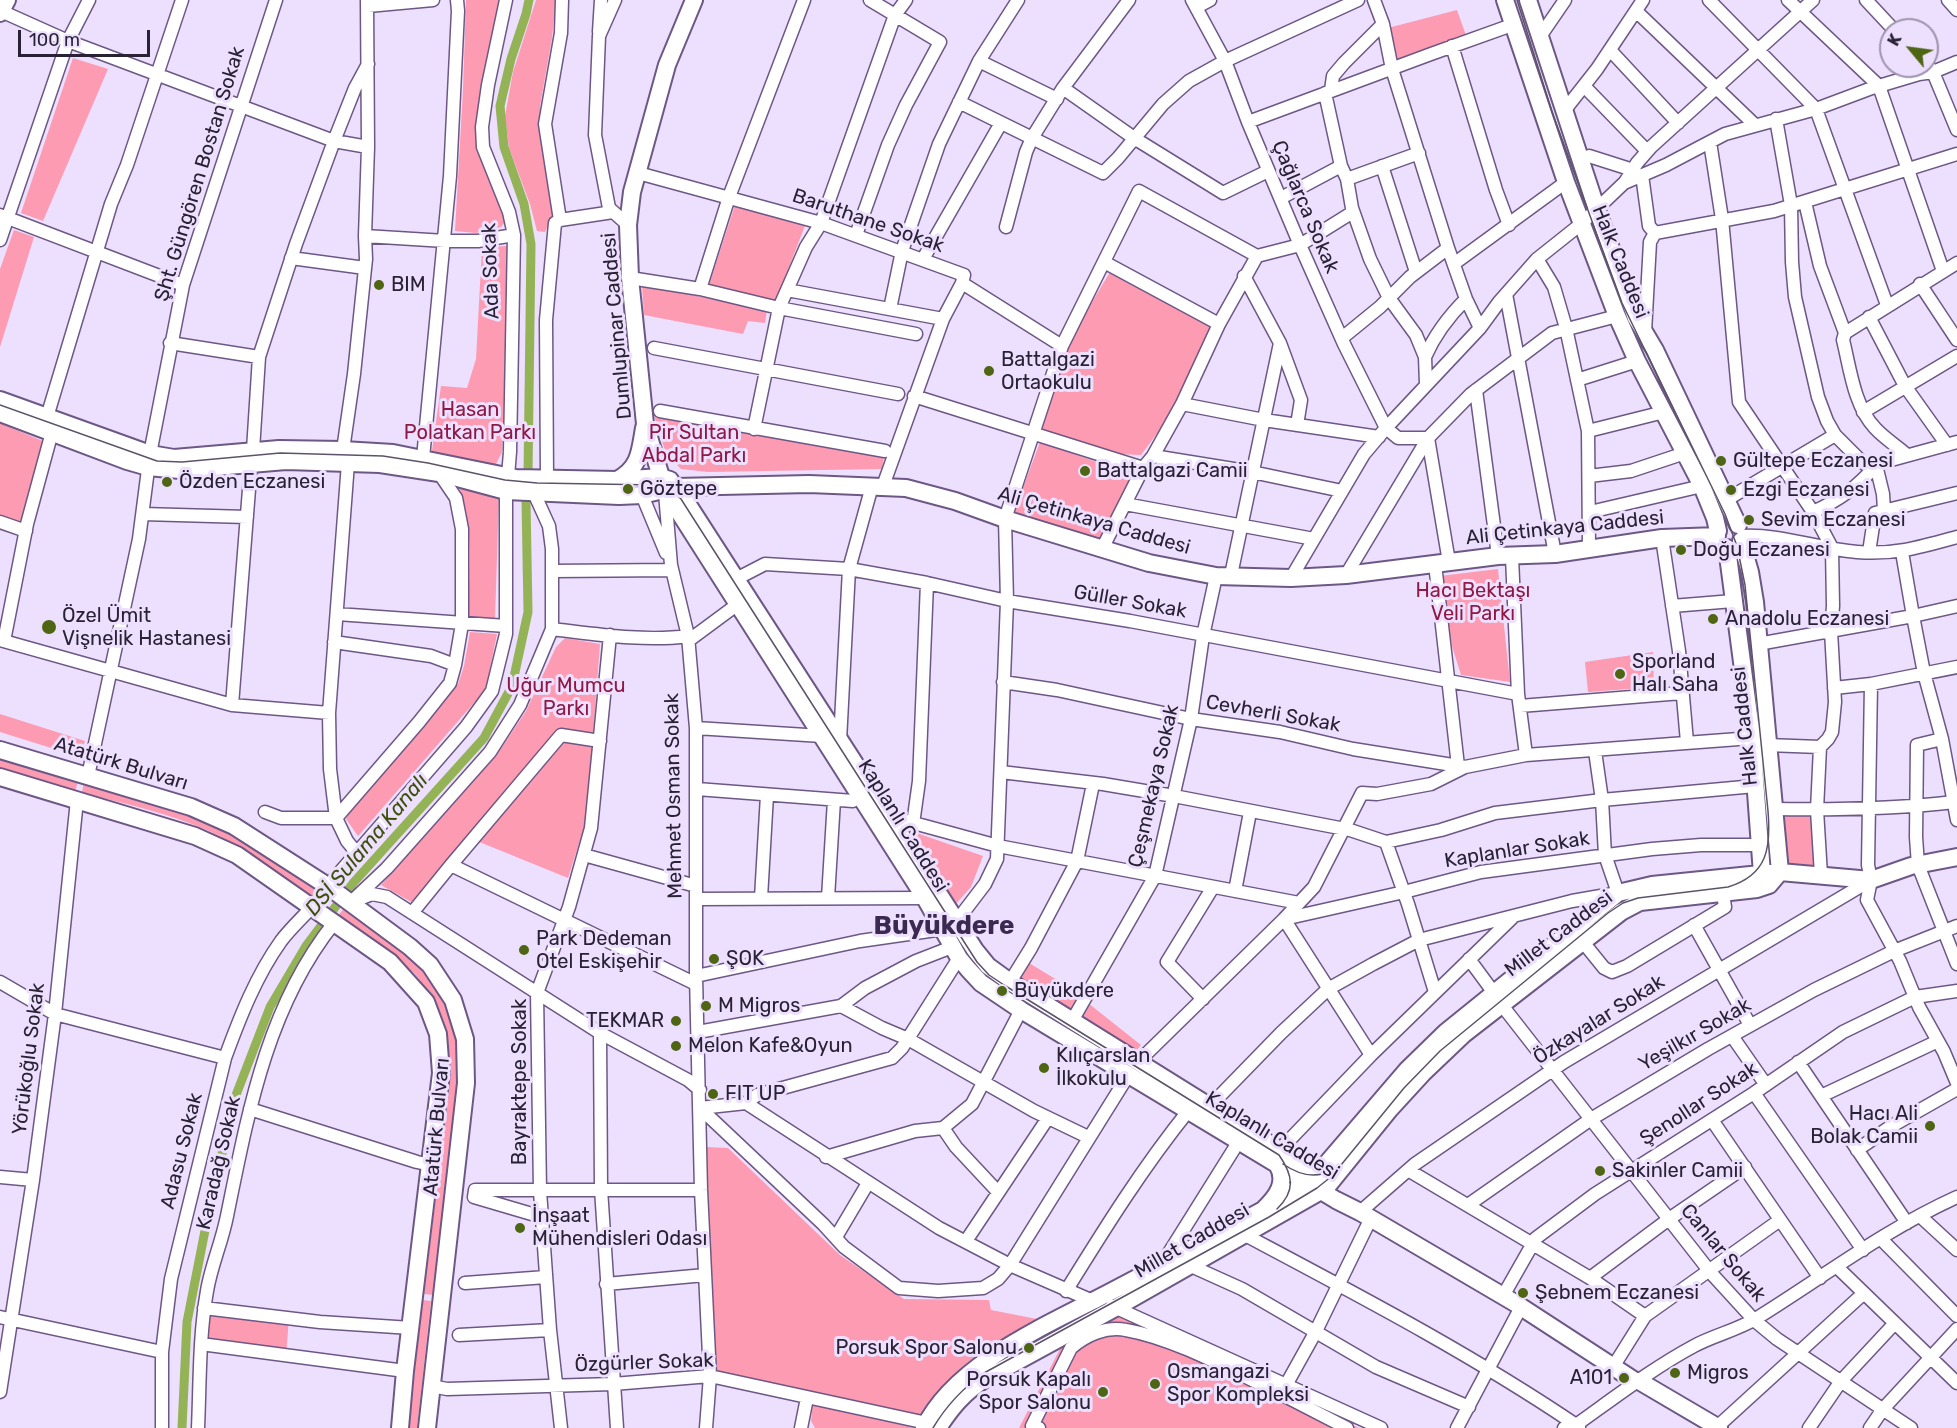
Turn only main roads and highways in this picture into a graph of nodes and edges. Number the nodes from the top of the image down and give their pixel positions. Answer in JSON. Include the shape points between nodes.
{"nodes":[{"id":1,"x":694,"y":0,"type":"edge"},
{"id":2,"x":1505,"y":0,"type":"edge"},
{"id":3,"x":1528,"y":0,"type":"edge"},
{"id":4,"x":0,"y":400,"type":"edge"},
{"id":5,"x":0,"y":413,"type":"edge"},
{"id":6,"x":645,"y":424,"type":"junction"},
{"id":7,"x":50,"y":425,"type":"junction"},
{"id":8,"x":345,"y":456,"type":"junction"},
{"id":9,"x":617,"y":480,"type":"junction"},
{"id":10,"x":510,"y":482,"type":"junction"},
{"id":11,"x":667,"y":484,"type":"junction"},
{"id":12,"x":1731,"y":536,"type":"junction"},
{"id":13,"x":1759,"y":741,"type":"junction"},
{"id":14,"x":0,"y":750,"type":"edge"},
{"id":15,"x":0,"y":777,"type":"edge"},
{"id":16,"x":1957,"y":857,"type":"edge"},
{"id":17,"x":1780,"y":872,"type":"junction"},
{"id":18,"x":1762,"y":874,"type":"junction"},
{"id":19,"x":950,"y":925,"type":"junction"},
{"id":20,"x":1497,"y":999,"type":"junction"},
{"id":21,"x":1134,"y":1068,"type":"junction"},
{"id":22,"x":1276,"y":1158,"type":"junction"},
{"id":23,"x":1321,"y":1187,"type":"junction"},
{"id":24,"x":1263,"y":1210,"type":"junction"},
{"id":25,"x":930,"y":1426,"type":"edge"},
{"id":26,"x":400,"y":1428,"type":"edge"},
{"id":27,"x":427,"y":1428,"type":"edge"},
{"id":28,"x":1718,"y":1428,"type":"edge"}],
"edges":[{"from":1,"to":6,"type":"main road","name":"Dumlupinar Caddesi","via":[[667,65],[632,192],[628,225]]},
{"from":2,"to":12,"type":"main road","name":"Halk Caddesi","via":[[1566,182],[1617,316],[1715,518]]},
{"from":3,"to":12,"type":"main road","name":"Halk Caddesi","via":[[1636,318],[1726,500]]},
{"from":4,"to":7,"type":"main road"},
{"from":5,"to":7,"type":"main road"},
{"from":6,"to":9,"type":"main road","via":[[639,457],[630,473]]},
{"from":6,"to":11,"type":"main road","name":"Dumlupinar Caddesi"},
{"from":7,"to":8,"type":"main road","via":[[149,461],[252,457],[279,449]]},
{"from":8,"to":10,"type":"main road"},
{"from":8,"to":10,"type":"main road","via":[[393,453]]},
{"from":9,"to":10,"type":"main road"},
{"from":9,"to":11,"type":"main road"},
{"from":10,"to":11,"type":"main road","via":[[534,493],[619,496],[642,495]]},
{"from":11,"to":12,"type":"main road","name":"Ali Çetinkaya Caddesi","via":[[906,488],[1149,563],[1224,576],[1346,575],[1505,556],[1555,554],[1662,538]]},
{"from":11,"to":19,"type":"main road","name":"Kaplanlı Caddesi","via":[[736,579],[840,741]]},
{"from":11,"to":19,"type":"main road","name":"Kaplanlı Caddesi","via":[[738,604],[925,898]]},
{"from":12,"to":13,"type":"main road","name":"Halk Caddesi","via":[[1733,601]]},
{"from":12,"to":13,"type":"main road","name":"Halk Caddesi","via":[[1750,572],[1758,644]]},
{"from":13,"to":17,"type":"main road","name":"Halk Caddesi","via":[[1774,809]]},
{"from":13,"to":18,"type":"main road","name":"Halk Caddesi","via":[[1755,786]]},
{"from":14,"to":27,"type":"main road","name":"Atatürk Bulvarı","via":[[191,807],[234,826],[411,947],[430,965],[453,1000],[465,1039],[466,1083]]},
{"from":15,"to":26,"type":"main road","name":"Atatürk Bulvarı","via":[[214,843],[237,855],[390,962],[426,1002],[438,1034],[441,1073]]},
{"from":16,"to":17,"type":"main road","via":[[1871,880]]},
{"from":17,"to":18,"type":"main road","name":"Millet Caddesi"},
{"from":17,"to":20,"type":"main road","name":"Millet Caddesi","via":[[1770,885],[1757,889],[1640,902]]},
{"from":18,"to":20,"type":"main road","name":"Millet Caddesi","via":[[1652,885],[1618,893]]},
{"from":19,"to":21,"type":"main road","name":"Kaplanlı Caddesi","via":[[988,966],[1072,1021]]},
{"from":19,"to":21,"type":"main road","name":"Kaplanlı Caddesi","via":[[956,952],[981,983],[1021,1010]]},
{"from":20,"to":23,"type":"main road","name":"Millet Caddesi","via":[[1446,1032],[1407,1070]]},
{"from":21,"to":22,"type":"main road","name":"Kaplanlı Caddesi","via":[[1209,1107]]},
{"from":21,"to":22,"type":"main road","name":"Kaplanlı Caddesi","via":[[1189,1110]]},
{"from":22,"to":23,"type":"main road","name":"Kaplanlı Caddesi","via":[[1310,1169]]},
{"from":22,"to":24,"type":"main road","name":"Millet Caddesi","via":[[1282,1173],[1281,1184]]},
{"from":23,"to":24,"type":"main road","name":"Millet Caddesi"},
{"from":23,"to":25,"type":"main road","name":"Millet Caddesi","via":[[1191,1266],[970,1388]]},
{"from":23,"to":28,"type":"main road","name":"Kaplanlı Caddesi"},
{"from":24,"to":25,"type":"main road","name":"Millet Caddesi","via":[[984,1362],[942,1400]]}]}
